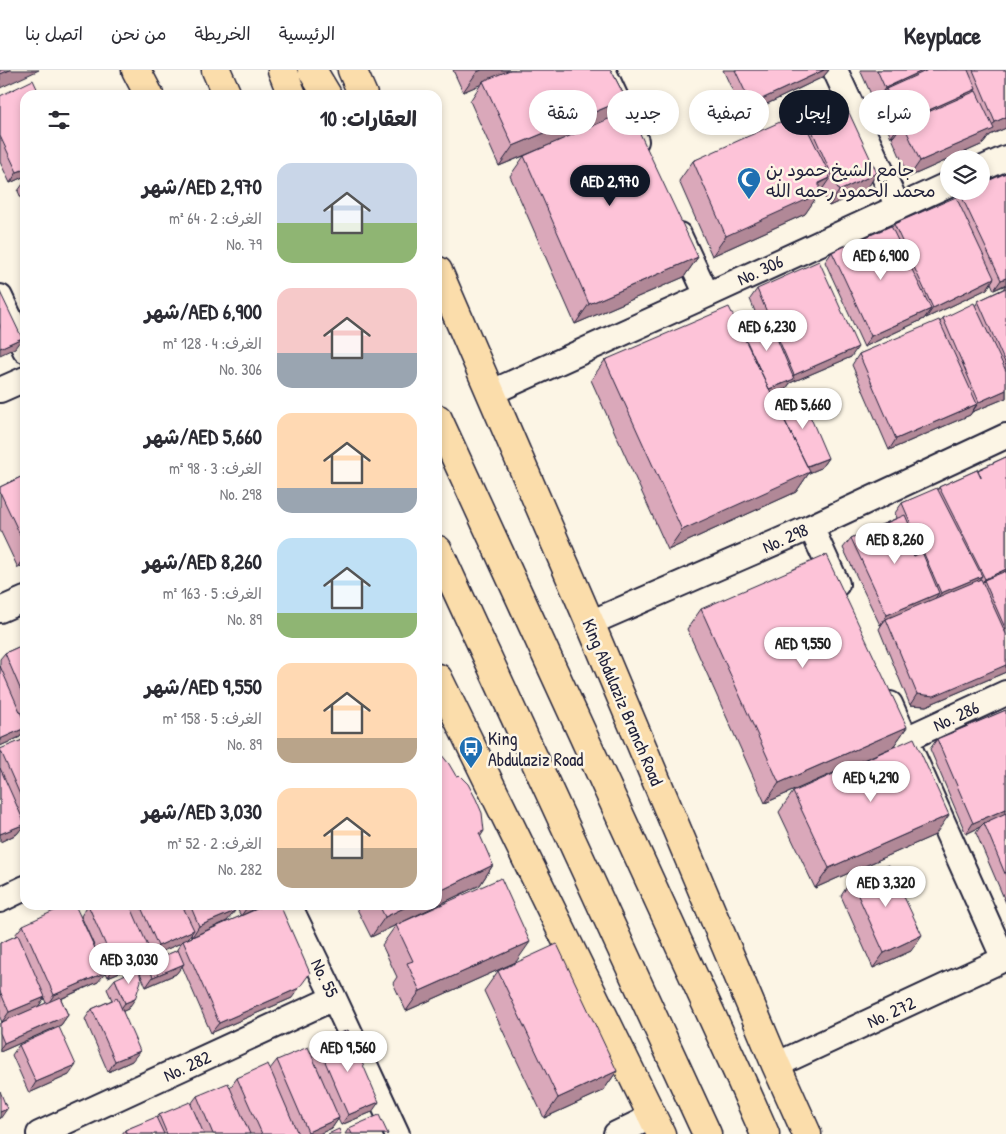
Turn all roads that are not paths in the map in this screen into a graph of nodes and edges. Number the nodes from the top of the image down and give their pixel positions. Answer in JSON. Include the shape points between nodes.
{"nodes":[{"id":1,"x":136,"y":70,"type":"edge"},
{"id":2,"x":199,"y":70,"type":"edge"},
{"id":3,"x":216,"y":70,"type":"edge"},
{"id":4,"x":282,"y":70,"type":"edge"},
{"id":5,"x":312,"y":70,"type":"edge"},
{"id":6,"x":352,"y":70,"type":"edge"},
{"id":7,"x":603,"y":70,"type":"edge"},
{"id":8,"x":835,"y":70,"type":"edge"},
{"id":9,"x":146,"y":90,"type":"edge"},
{"id":10,"x":206,"y":90,"type":"edge"},
{"id":11,"x":225,"y":90,"type":"edge"},
{"id":12,"x":290,"y":90,"type":"edge"},
{"id":13,"x":324,"y":90,"type":"edge"},
{"id":14,"x":361,"y":90,"type":"edge"},
{"id":15,"x":1006,"y":158,"type":"edge"},
{"id":16,"x":644,"y":160,"type":"edge"},
{"id":17,"x":990,"y":165,"type":"edge"},
{"id":18,"x":940,"y":188,"type":"edge"},
{"id":19,"x":898,"y":207,"type":"junction"},
{"id":20,"x":670,"y":214,"type":"edge"},
{"id":21,"x":442,"y":280,"type":"edge"},
{"id":22,"x":442,"y":292,"type":"edge"},
{"id":23,"x":707,"y":295,"type":"junction"},
{"id":24,"x":0,"y":297,"type":"edge"},
{"id":25,"x":460,"y":323,"type":"junction"},
{"id":26,"x":20,"y":339,"type":"edge"},
{"id":27,"x":20,"y":381,"type":"edge"},
{"id":28,"x":0,"y":390,"type":"edge"},
{"id":29,"x":490,"y":392,"type":"junction"},
{"id":30,"x":442,"y":428,"type":"edge"},
{"id":31,"x":1006,"y":436,"type":"edge"},
{"id":32,"x":811,"y":526,"type":"junction"},
{"id":33,"x":442,"y":559,"type":"edge"},
{"id":34,"x":20,"y":600,"type":"edge"},
{"id":35,"x":847,"y":606,"type":"edge"},
{"id":36,"x":0,"y":610,"type":"edge"},
{"id":37,"x":590,"y":623,"type":"junction"},
{"id":38,"x":882,"y":686,"type":"edge"},
{"id":39,"x":1006,"y":692,"type":"edge"},
{"id":40,"x":442,"y":694,"type":"edge"},
{"id":41,"x":906,"y":739,"type":"junction"},
{"id":42,"x":20,"y":890,"type":"edge"},
{"id":43,"x":0,"y":900,"type":"edge"},
{"id":44,"x":291,"y":910,"type":"edge"},
{"id":45,"x":1005,"y":958,"type":"edge"},
{"id":46,"x":334,"y":998,"type":"junction"},
{"id":47,"x":776,"y":1065,"type":"junction"},
{"id":48,"x":687,"y":1091,"type":"junction"},
{"id":49,"x":657,"y":1125,"type":"edge"},
{"id":50,"x":39,"y":1134,"type":"edge"},
{"id":51,"x":397,"y":1134,"type":"edge"},
{"id":52,"x":616,"y":1134,"type":"edge"},
{"id":53,"x":687,"y":1134,"type":"edge"},
{"id":54,"x":707,"y":1134,"type":"edge"},
{"id":55,"x":765,"y":1134,"type":"edge"},
{"id":56,"x":802,"y":1134,"type":"edge"},
{"id":57,"x":807,"y":1134,"type":"edge"}],
"edges":[{"from":1,"to":9,"type":"main road"},
{"from":2,"to":10,"type":"main road"},
{"from":3,"to":11,"type":"main road"},
{"from":4,"to":12,"type":"main road"},
{"from":5,"to":13,"type":"main road"},
{"from":6,"to":14,"type":"main road"},
{"from":7,"to":16,"type":"street"},
{"from":8,"to":19,"type":"street"},
{"from":15,"to":17,"type":"street"},
{"from":18,"to":19,"type":"street","name":"No. 306"},
{"from":19,"to":23,"type":"street","name":"No. 306"},
{"from":20,"to":23,"type":"street"},
{"from":21,"to":25,"type":"main road","name":"King Abdulaziz Branch Road"},
{"from":22,"to":25,"type":"main road"},
{"from":23,"to":29,"type":"street","name":"No. 306"},
{"from":24,"to":26,"type":"street"},
{"from":25,"to":29,"type":"main road","name":"King Abdulaziz Branch Road"},
{"from":27,"to":28,"type":"street"},
{"from":29,"to":37,"type":"main road","name":"King Abdulaziz Branch Road"},
{"from":30,"to":55,"type":"main road"},
{"from":31,"to":32,"type":"street","name":"No. 298"},
{"from":32,"to":35,"type":"street"},
{"from":32,"to":37,"type":"street","name":"No. 298"},
{"from":33,"to":48,"type":"main road"},
{"from":34,"to":36,"type":"street"},
{"from":37,"to":47,"type":"main road","name":"King Abdulaziz Branch Road"},
{"from":38,"to":41,"type":"street"},
{"from":39,"to":41,"type":"street","name":"No. 286"},
{"from":40,"to":49,"type":"main road"},
{"from":41,"to":45,"type":"street"},
{"from":42,"to":43,"type":"street"},
{"from":44,"to":46,"type":"street","name":"No. 55"},
{"from":45,"to":47,"type":"street","name":"No. 272"},
{"from":46,"to":50,"type":"street","name":"No. 282"},
{"from":46,"to":51,"type":"street","name":"No. 55"},
{"from":47,"to":56,"type":"main road"},
{"from":47,"to":57,"type":"main road","name":"King Abdulaziz Branch Road"},
{"from":48,"to":53,"type":"main road"},
{"from":48,"to":54,"type":"main road"},
{"from":49,"to":52,"type":"street"}]}
